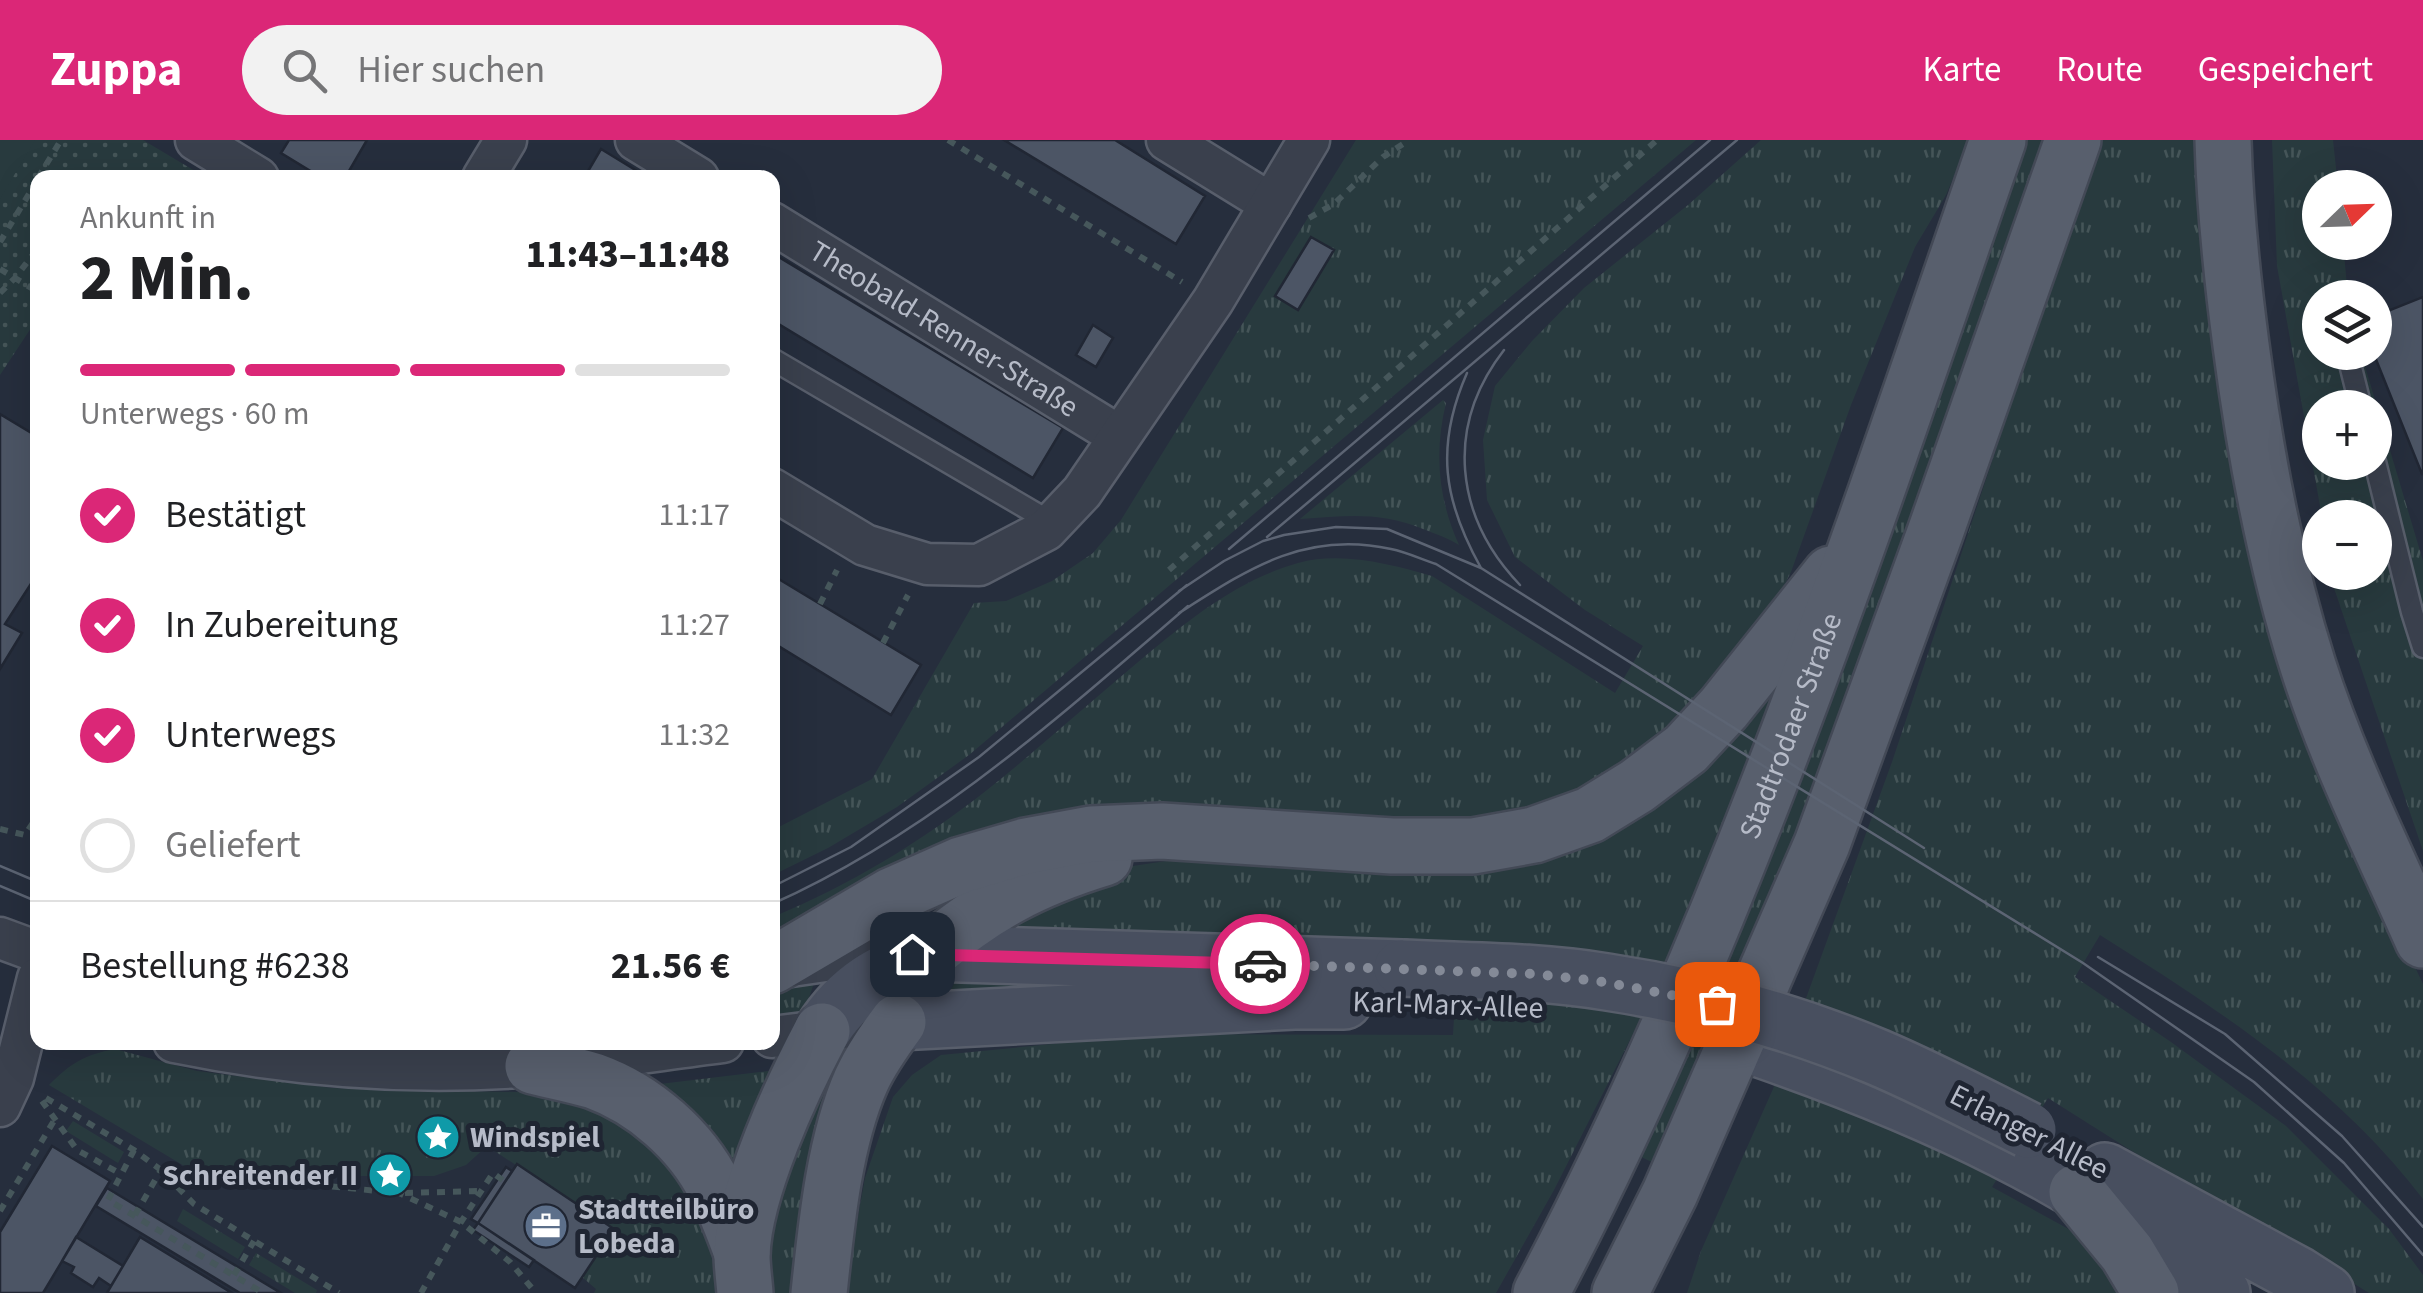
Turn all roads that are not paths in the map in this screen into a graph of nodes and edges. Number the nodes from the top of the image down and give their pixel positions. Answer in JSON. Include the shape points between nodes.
{"nodes":[{"id":1,"x":196,"y":140,"type":"edge"},
{"id":2,"x":506,"y":140,"type":"edge"},
{"id":3,"x":636,"y":140,"type":"edge"},
{"id":4,"x":1167,"y":140,"type":"edge"},
{"id":5,"x":1310,"y":140,"type":"edge"},
{"id":6,"x":1998,"y":140,"type":"edge"},
{"id":7,"x":2073,"y":140,"type":"edge"},
{"id":8,"x":2222,"y":140,"type":"edge"},
{"id":9,"x":245,"y":170,"type":"edge"},
{"id":10,"x":488,"y":170,"type":"edge"},
{"id":11,"x":685,"y":170,"type":"edge"},
{"id":12,"x":1269,"y":208,"type":"junction"},
{"id":13,"x":780,"y":228,"type":"edge"},
{"id":14,"x":780,"y":363,"type":"edge"},
{"id":15,"x":1119,"y":436,"type":"junction"},
{"id":16,"x":2379,"y":480,"type":"edge"},
{"id":17,"x":780,"y":494,"type":"edge"},
{"id":18,"x":1052,"y":523,"type":"junction"},
{"id":19,"x":1858,"y":540,"type":"junction"},
{"id":20,"x":2423,"y":647,"type":"edge"},
{"id":21,"x":1240,"y":836,"type":"junction"},
{"id":22,"x":0,"y":938,"type":"edge"},
{"id":23,"x":2423,"y":940,"type":"edge"},
{"id":24,"x":30,"y":949,"type":"edge"},
{"id":25,"x":930,"y":953,"type":"junction"},
{"id":26,"x":780,"y":962,"type":"edge"},
{"id":27,"x":780,"y":966,"type":"edge"},
{"id":28,"x":1401,"y":984,"type":"junction"},
{"id":29,"x":27,"y":994,"type":"edge"},
{"id":30,"x":1717,"y":1004,"type":"joint"},
{"id":31,"x":898,"y":1022,"type":"junction"},
{"id":32,"x":797,"y":1034,"type":"edge"},
{"id":33,"x":1760,"y":1049,"type":"joint"},
{"id":34,"x":218,"y":1050,"type":"edge"},
{"id":35,"x":660,"y":1050,"type":"edge"},
{"id":36,"x":533,"y":1066,"type":"junction"},
{"id":37,"x":0,"y":1106,"type":"edge"},
{"id":38,"x":2019,"y":1142,"type":"junction"},
{"id":39,"x":2077,"y":1192,"type":"junction"},
{"id":40,"x":1670,"y":1193,"type":"junction"},
{"id":41,"x":743,"y":1273,"type":"edge"},
{"id":42,"x":819,"y":1293,"type":"edge"},
{"id":43,"x":1541,"y":1293,"type":"edge"},
{"id":44,"x":1620,"y":1293,"type":"edge"},
{"id":45,"x":1642,"y":1293,"type":"edge"},
{"id":46,"x":2151,"y":1293,"type":"edge"},
{"id":47,"x":2222,"y":1293,"type":"edge"},
{"id":48,"x":2326,"y":1293,"type":"edge"}],
"edges":[{"from":1,"to":9,"type":"street"},
{"from":2,"to":10,"type":"street"},
{"from":3,"to":11,"type":"street"},
{"from":4,"to":12,"type":"street"},
{"from":5,"to":12,"type":"street"},
{"from":6,"to":19,"type":"main road","name":"Stadtrodaer Straße"},
{"from":7,"to":40,"type":"main road","via":[[1822,844]]},
{"from":8,"to":23,"type":"main road","via":[[2249,408],[2275,544],[2308,666]]},
{"from":12,"to":15,"type":"street"},
{"from":13,"to":15,"type":"street","name":"Theobald-Renner-Straße"},
{"from":14,"to":18,"type":"lane"},
{"from":15,"to":18,"type":"street"},
{"from":16,"to":20,"type":"lane"},
{"from":17,"to":18,"type":"street","via":[[865,545],[927,564],[979,565]]},
{"from":19,"to":21,"type":"main road","via":[[1686,748],[1590,815],[1534,835],[1472,846]]},
{"from":19,"to":43,"type":"main road","name":"Stadtrodaer Straße","via":[[1761,806],[1675,1014]]},
{"from":21,"to":25,"type":"main road","via":[[1103,858],[1052,875],[982,912]]},
{"from":21,"to":26,"type":"main road","via":[[1162,830],[1026,846],[891,896]]},
{"from":22,"to":24,"type":"street"},
{"from":25,"to":27,"type":"street","name":"Karl-Marx-Allee"},
{"from":25,"to":28,"type":"main road","name":"Karl-Marx-Allee"},
{"from":25,"to":32,"type":"main road","via":[[867,982]]},
{"from":28,"to":30,"type":"main road","name":"Karl-Marx-Allee","bridge":true,"via":[[1535,974]]},
{"from":28,"to":31,"type":"main road","name":"Karl-Marx-Allee","via":[[1294,1001]]},
{"from":28,"to":33,"type":"main road","name":"Karl-Marx-Allee","via":[[1611,1016]]},
{"from":29,"to":37,"type":"street","via":[[13,1078]]},
{"from":30,"to":38,"type":"main road","name":"Erlanger Allee","bridge":true,"via":[[1878,1058]]},
{"from":31,"to":32,"type":"street","name":"Karl-Marx-Allee"},
{"from":31,"to":42,"type":"main road","via":[[852,1104]]},
{"from":32,"to":41,"type":"main road","via":[[794,1090],[751,1204]]},
{"from":33,"to":38,"type":"main road","name":"Erlanger Allee"},
{"from":34,"to":36,"type":"street","via":[[336,1067]]},
{"from":35,"to":36,"type":"street"},
{"from":36,"to":41,"type":"main road","via":[[593,1081],[662,1121],[714,1185]]},
{"from":38,"to":39,"type":"main road","name":"Erlanger Allee"},
{"from":38,"to":48,"type":"main road","name":"Erlanger Allee"},
{"from":39,"to":46,"type":"main road"},
{"from":39,"to":47,"type":"main road","name":"Erlanger Allee"},
{"from":40,"to":44,"type":"main road"},
{"from":40,"to":45,"type":"main road"}]}
